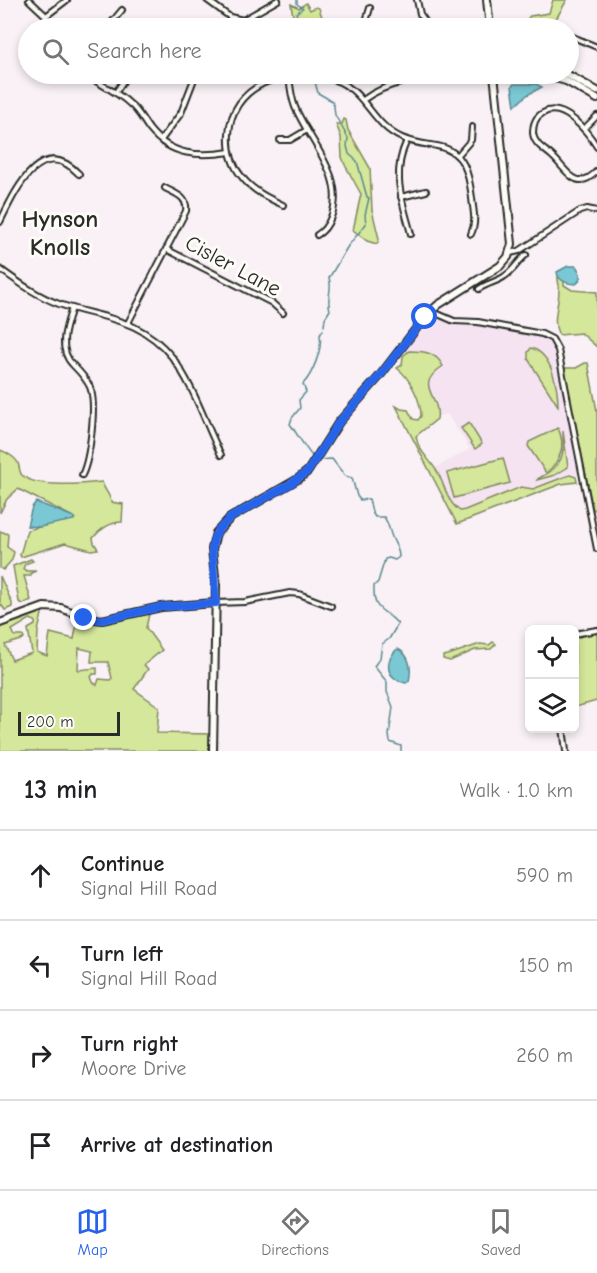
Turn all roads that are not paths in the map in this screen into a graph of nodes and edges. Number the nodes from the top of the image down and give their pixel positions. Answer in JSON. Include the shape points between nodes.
{"nodes":[{"id":1,"x":29,"y":0,"type":"edge"},
{"id":2,"x":67,"y":0,"type":"edge"},
{"id":3,"x":207,"y":0,"type":"edge"},
{"id":4,"x":278,"y":0,"type":"edge"},
{"id":5,"x":417,"y":0,"type":"edge"},
{"id":6,"x":487,"y":0,"type":"edge"},
{"id":7,"x":370,"y":8,"type":"dead end"},
{"id":8,"x":122,"y":10,"type":"dead end"},
{"id":9,"x":46,"y":16,"type":"joint"},
{"id":10,"x":115,"y":18,"type":"edge"},
{"id":11,"x":234,"y":18,"type":"edge"},
{"id":12,"x":246,"y":18,"type":"edge"},
{"id":13,"x":367,"y":18,"type":"edge"},
{"id":14,"x":422,"y":18,"type":"edge"},
{"id":15,"x":489,"y":18,"type":"edge"},
{"id":16,"x":579,"y":40,"type":"edge"},
{"id":17,"x":597,"y":47,"type":"edge"},
{"id":18,"x":579,"y":81,"type":"edge"},
{"id":19,"x":102,"y":84,"type":"edge"},
{"id":20,"x":121,"y":84,"type":"edge"},
{"id":21,"x":192,"y":84,"type":"edge"},
{"id":22,"x":260,"y":84,"type":"edge"},
{"id":23,"x":290,"y":84,"type":"edge"},
{"id":24,"x":343,"y":84,"type":"edge"},
{"id":25,"x":393,"y":84,"type":"edge"},
{"id":26,"x":495,"y":84,"type":"edge"},
{"id":27,"x":572,"y":84,"type":"edge"},
{"id":28,"x":597,"y":91,"type":"edge"},
{"id":29,"x":116,"y":92,"type":"junction"},
{"id":30,"x":597,"y":99,"type":"edge"},
{"id":31,"x":363,"y":100,"type":"junction"},
{"id":32,"x":597,"y":116,"type":"edge"},
{"id":33,"x":472,"y":127,"type":"dead end"},
{"id":34,"x":584,"y":129,"type":"junction"},
{"id":35,"x":307,"y":130,"type":"junction"},
{"id":36,"x":160,"y":140,"type":"junction"},
{"id":37,"x":280,"y":140,"type":"dead end"},
{"id":38,"x":407,"y":140,"type":"junction"},
{"id":39,"x":597,"y":147,"type":"edge"},
{"id":40,"x":230,"y":152,"type":"junction"},
{"id":41,"x":458,"y":155,"type":"junction"},
{"id":42,"x":597,"y":171,"type":"edge"},
{"id":43,"x":79,"y":174,"type":"dead end"},
{"id":44,"x":165,"y":188,"type":"dead end"},
{"id":45,"x":426,"y":190,"type":"dead end"},
{"id":46,"x":401,"y":197,"type":"junction"},
{"id":47,"x":283,"y":205,"type":"dead end"},
{"id":48,"x":597,"y":211,"type":"edge"},
{"id":49,"x":0,"y":222,"type":"edge"},
{"id":50,"x":411,"y":234,"type":"dead end"},
{"id":51,"x":471,"y":234,"type":"dead end"},
{"id":52,"x":317,"y":235,"type":"dead end"},
{"id":53,"x":166,"y":249,"type":"junction"},
{"id":54,"x":510,"y":253,"type":"junction"},
{"id":55,"x":526,"y":255,"type":"dead end"},
{"id":56,"x":501,"y":265,"type":"junction"},
{"id":57,"x":0,"y":268,"type":"edge"},
{"id":58,"x":508,"y":274,"type":"junction"},
{"id":59,"x":479,"y":289,"type":"dead end"},
{"id":60,"x":72,"y":308,"type":"junction"},
{"id":61,"x":431,"y":311,"type":"junction"},
{"id":62,"x":283,"y":313,"type":"dead end"},
{"id":63,"x":128,"y":323,"type":"junction"},
{"id":64,"x":221,"y":455,"type":"dead end"},
{"id":65,"x":82,"y":474,"type":"dead end"},
{"id":66,"x":597,"y":549,"type":"edge"},
{"id":67,"x":216,"y":603,"type":"junction"},
{"id":68,"x":331,"y":606,"type":"dead end"},
{"id":69,"x":0,"y":623,"type":"edge"},
{"id":70,"x":597,"y":630,"type":"edge"},
{"id":71,"x":579,"y":633,"type":"edge"},
{"id":72,"x":564,"y":733,"type":"edge"},
{"id":73,"x":213,"y":751,"type":"edge"},
{"id":74,"x":566,"y":751,"type":"edge"}],
"edges":[{"from":1,"to":9,"type":"street"},
{"from":2,"to":9,"type":"street"},
{"from":3,"to":11,"type":"street"},
{"from":4,"to":12,"type":"street"},
{"from":5,"to":14,"type":"street"},
{"from":6,"to":15,"type":"main road"},
{"from":7,"to":13,"type":"street"},
{"from":8,"to":10,"type":"street"},
{"from":16,"to":17,"type":"street"},
{"from":18,"to":28,"type":"main road"},
{"from":19,"to":29,"type":"street"},
{"from":20,"to":29,"type":"street"},
{"from":21,"to":36,"type":"street","via":[[181,113]]},
{"from":22,"to":40,"type":"street","via":[[244,98],[231,122]]},
{"from":23,"to":35,"type":"street","via":[[293,101]]},
{"from":24,"to":31,"type":"street"},
{"from":25,"to":31,"type":"street"},
{"from":26,"to":54,"type":"main road"},
{"from":27,"to":30,"type":"main road"},
{"from":29,"to":36,"type":"street","via":[[135,108]]},
{"from":31,"to":38,"type":"street","via":[[381,124]]},
{"from":32,"to":34,"type":"street"},
{"from":33,"to":41,"type":"street","via":[[471,140]]},
{"from":34,"to":39,"type":"street"},
{"from":34,"to":42,"type":"street","via":[[551,110],[537,117],[533,134],[538,145],[573,178],[585,179]]},
{"from":35,"to":37,"type":"street","via":[[290,140]]},
{"from":35,"to":52,"type":"street","via":[[329,170],[335,192],[331,217]]},
{"from":36,"to":40,"type":"street","via":[[191,154]]},
{"from":38,"to":41,"type":"street","via":[[446,148]]},
{"from":38,"to":46,"type":"street","via":[[398,170]]},
{"from":40,"to":47,"type":"street","via":[[247,183]]},
{"from":41,"to":51,"type":"street","via":[[470,180],[475,221]]},
{"from":43,"to":49,"type":"street","via":[[59,162],[36,166],[24,178]]},
{"from":44,"to":53,"type":"street","via":[[182,198],[187,208]]},
{"from":45,"to":46,"type":"street"},
{"from":46,"to":50,"type":"street"},
{"from":48,"to":54,"type":"street","via":[[580,211]]},
{"from":53,"to":62,"type":"street","name":"Cisler Lane","via":[[272,303]]},
{"from":53,"to":63,"type":"street"},
{"from":54,"to":56,"type":"main road"},
{"from":55,"to":58,"type":"street"},
{"from":56,"to":58,"type":"street"},
{"from":56,"to":61,"type":"main road"},
{"from":57,"to":60,"type":"street","via":[[31,291]]},
{"from":58,"to":59,"type":"street"},
{"from":60,"to":63,"type":"street"},
{"from":60,"to":65,"type":"street","via":[[64,337],[65,351],[87,382],[93,398],[87,462]]},
{"from":61,"to":66,"type":"street","via":[[454,321],[542,334],[554,342]]},
{"from":61,"to":67,"type":"main road","via":[[339,422],[308,471],[230,518],[219,529],[212,549]]},
{"from":63,"to":64,"type":"street","via":[[151,336],[173,359]]},
{"from":67,"to":68,"type":"street","via":[[290,593]]},
{"from":67,"to":69,"type":"main road","via":[[161,607],[102,620],[44,607]]},
{"from":67,"to":73,"type":"main road"},
{"from":70,"to":71,"type":"street"},
{"from":72,"to":74,"type":"street"}]}
